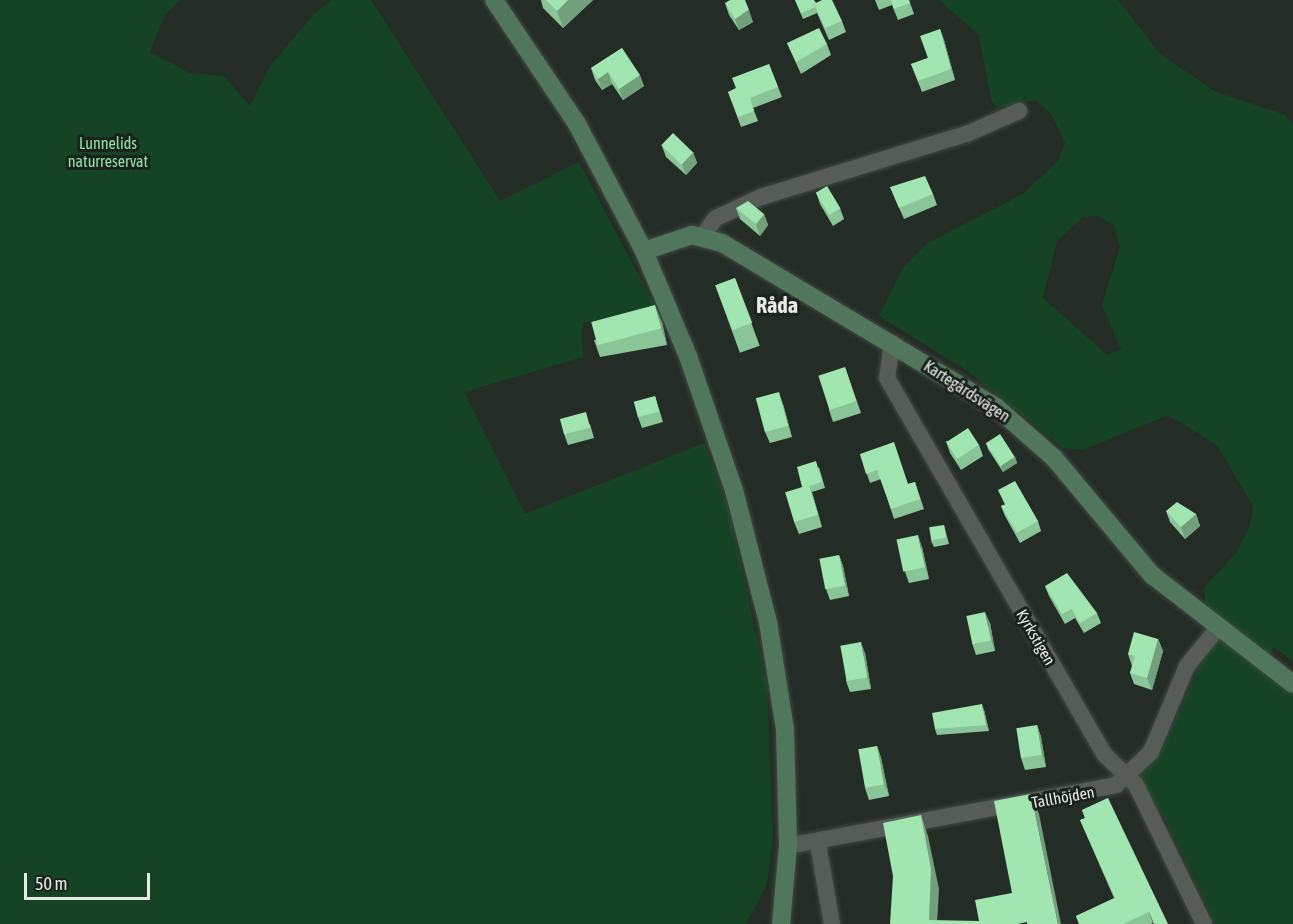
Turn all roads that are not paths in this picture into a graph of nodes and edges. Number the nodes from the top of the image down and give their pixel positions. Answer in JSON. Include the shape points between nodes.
{"nodes":[{"id":1,"x":494,"y":0,"type":"edge"},
{"id":2,"x":1019,"y":111,"type":"dead end"},
{"id":3,"x":703,"y":235,"type":"junction"},
{"id":4,"x":644,"y":251,"type":"junction"},
{"id":5,"x":892,"y":343,"type":"junction"},
{"id":6,"x":1217,"y":629,"type":"junction"},
{"id":7,"x":1293,"y":684,"type":"edge"},
{"id":8,"x":1130,"y":777,"type":"junction"},
{"id":9,"x":818,"y":844,"type":"junction"},
{"id":10,"x":788,"y":846,"type":"junction"},
{"id":11,"x":781,"y":924,"type":"edge"},
{"id":12,"x":832,"y":924,"type":"edge"},
{"id":13,"x":1203,"y":924,"type":"edge"}],
"edges":[{"from":1,"to":4,"type":"street","via":[[577,124]]},
{"from":2,"to":3,"type":"street","via":[[969,133],[761,197],[716,218]]},
{"from":3,"to":4,"type":"street","via":[[678,237]]},
{"from":3,"to":5,"type":"street","name":"Kartegårdsvägen"},
{"from":4,"to":10,"type":"street","via":[[711,422],[759,582],[781,693]]},
{"from":5,"to":6,"type":"street","name":"Kartegårdsvägen","via":[[996,407],[1030,435],[1129,552]]},
{"from":5,"to":8,"type":"street","name":"Kyrkstigen","via":[[887,378],[1104,754]]},
{"from":6,"to":7,"type":"street","name":"Kartegårdsvägen"},
{"from":6,"to":8,"type":"street","name":"Tallhöjden","via":[[1195,652],[1160,736]]},
{"from":8,"to":9,"type":"street","name":"Tallhöjden","via":[[1099,792]]},
{"from":8,"to":13,"type":"street","name":"Kyrkstigen"},
{"from":9,"to":10,"type":"street","name":"Tallhöjden"},
{"from":9,"to":12,"type":"street"},
{"from":10,"to":11,"type":"street"}]}
